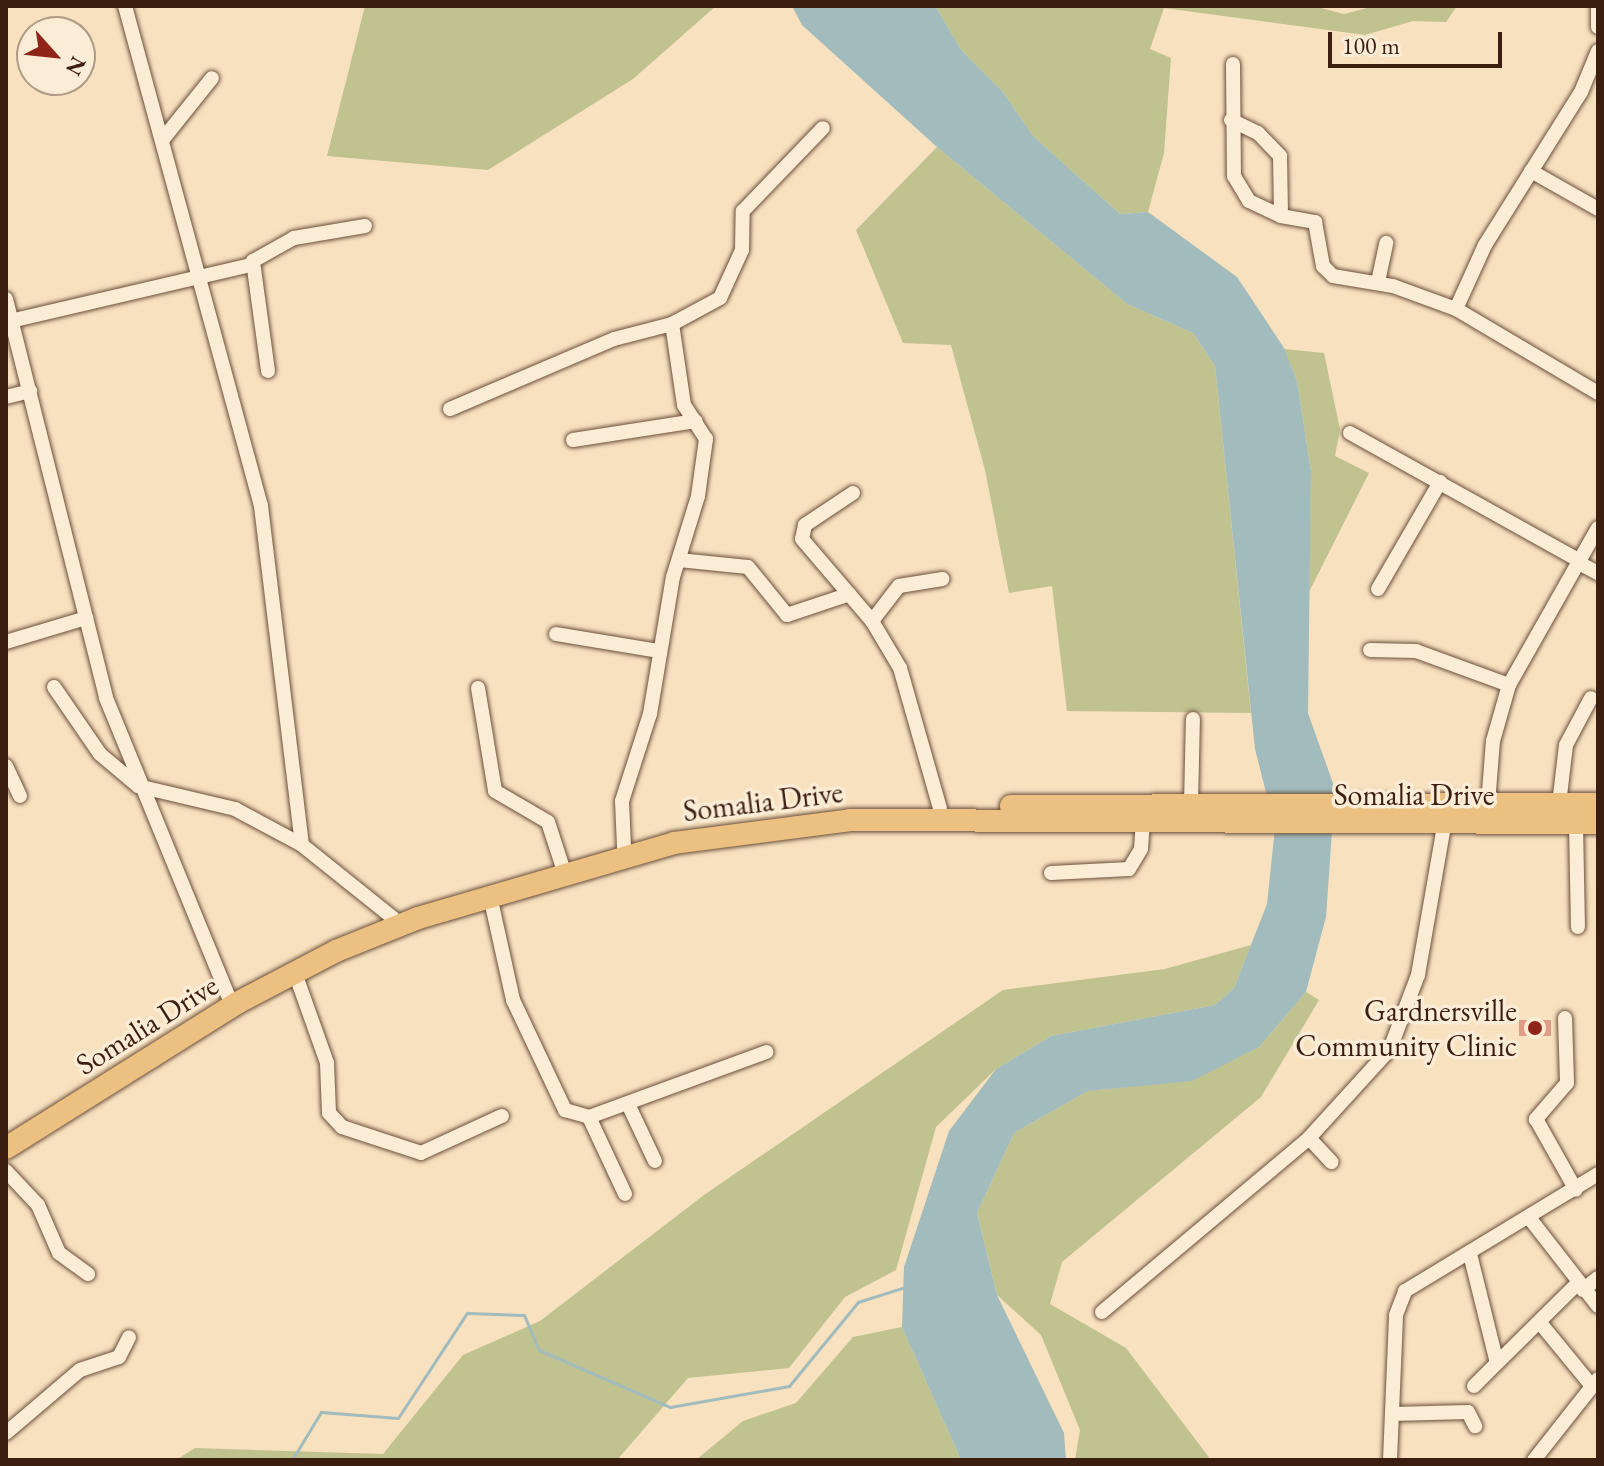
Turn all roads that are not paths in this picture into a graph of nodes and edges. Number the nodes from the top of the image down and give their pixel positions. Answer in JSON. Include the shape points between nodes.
{"nodes":[{"id":1,"x":125,"y":6,"type":"edge"},
{"id":2,"x":1598,"y":7,"type":"edge"},
{"id":3,"x":1598,"y":27,"type":"edge"},
{"id":4,"x":1598,"y":51,"type":"edge"},
{"id":5,"x":1233,"y":64,"type":"dead end"},
{"id":6,"x":212,"y":78,"type":"dead end"},
{"id":7,"x":1231,"y":120,"type":"junction"},
{"id":8,"x":823,"y":128,"type":"dead end"},
{"id":9,"x":163,"y":139,"type":"junction"},
{"id":10,"x":1531,"y":171,"type":"junction"},
{"id":11,"x":1598,"y":209,"type":"edge"},
{"id":12,"x":1281,"y":216,"type":"junction"},
{"id":13,"x":365,"y":226,"type":"dead end"},
{"id":14,"x":1386,"y":243,"type":"dead end"},
{"id":15,"x":251,"y":265,"type":"junction"},
{"id":16,"x":198,"y":276,"type":"junction"},
{"id":17,"x":1378,"y":282,"type":"junction"},
{"id":18,"x":6,"y":299,"type":"edge"},
{"id":19,"x":1456,"y":309,"type":"junction"},
{"id":20,"x":9,"y":321,"type":"edge"},
{"id":21,"x":672,"y":324,"type":"junction"},
{"id":22,"x":268,"y":371,"type":"dead end"},
{"id":23,"x":30,"y":391,"type":"junction"},
{"id":24,"x":1598,"y":393,"type":"edge"},
{"id":25,"x":6,"y":397,"type":"edge"},
{"id":26,"x":450,"y":409,"type":"dead end"},
{"id":27,"x":696,"y":421,"type":"junction"},
{"id":28,"x":1350,"y":433,"type":"dead end"},
{"id":29,"x":573,"y":440,"type":"dead end"},
{"id":30,"x":1440,"y":482,"type":"junction"},
{"id":31,"x":853,"y":493,"type":"dead end"},
{"id":32,"x":1598,"y":528,"type":"edge"},
{"id":33,"x":679,"y":560,"type":"junction"},
{"id":34,"x":1577,"y":561,"type":"junction"},
{"id":35,"x":1598,"y":573,"type":"edge"},
{"id":36,"x":942,"y":579,"type":"dead end"},
{"id":37,"x":1378,"y":589,"type":"dead end"},
{"id":38,"x":850,"y":594,"type":"junction"},
{"id":39,"x":86,"y":618,"type":"junction"},
{"id":40,"x":872,"y":621,"type":"junction"},
{"id":41,"x":556,"y":634,"type":"dead end"},
{"id":42,"x":9,"y":637,"type":"edge"},
{"id":43,"x":1370,"y":650,"type":"dead end"},
{"id":44,"x":659,"y":651,"type":"junction"},
{"id":45,"x":1509,"y":685,"type":"junction"},
{"id":46,"x":54,"y":687,"type":"dead end"},
{"id":47,"x":478,"y":688,"type":"dead end"},
{"id":48,"x":1591,"y":698,"type":"dead end"},
{"id":49,"x":1193,"y":719,"type":"dead end"},
{"id":50,"x":6,"y":766,"type":"edge"},
{"id":51,"x":138,"y":786,"type":"junction"},
{"id":52,"x":20,"y":796,"type":"dead end"},
{"id":53,"x":1191,"y":804,"type":"junction"},
{"id":54,"x":1488,"y":804,"type":"junction"},
{"id":55,"x":1559,"y":804,"type":"junction"},
{"id":56,"x":1598,"y":804,"type":"edge"},
{"id":57,"x":940,"y":808,"type":"junction"},
{"id":58,"x":1352,"y":814,"type":"junction"},
{"id":59,"x":1253,"y":815,"type":"junction"},
{"id":60,"x":1143,"y":823,"type":"junction"},
{"id":61,"x":1587,"y":824,"type":"edge"},
{"id":62,"x":1444,"y":826,"type":"junction"},
{"id":63,"x":302,"y":845,"type":"junction"},
{"id":64,"x":624,"y":847,"type":"junction"},
{"id":65,"x":562,"y":865,"type":"junction"},
{"id":66,"x":1051,"y":873,"type":"dead end"},
{"id":67,"x":490,"y":896,"type":"junction"},
{"id":68,"x":394,"y":923,"type":"junction"},
{"id":69,"x":1578,"y":927,"type":"dead end"},
{"id":70,"x":295,"y":973,"type":"junction"},
{"id":71,"x":229,"y":998,"type":"junction"},
{"id":72,"x":1565,"y":1018,"type":"dead end"},
{"id":73,"x":767,"y":1052,"type":"dead end"},
{"id":74,"x":628,"y":1104,"type":"junction"},
{"id":75,"x":502,"y":1116,"type":"dead end"},
{"id":76,"x":589,"y":1117,"type":"junction"},
{"id":77,"x":6,"y":1136,"type":"edge"},
{"id":78,"x":1309,"y":1138,"type":"junction"},
{"id":79,"x":6,"y":1148,"type":"edge"},
{"id":80,"x":655,"y":1161,"type":"dead end"},
{"id":81,"x":1331,"y":1162,"type":"dead end"},
{"id":82,"x":6,"y":1171,"type":"edge"},
{"id":83,"x":1598,"y":1174,"type":"edge"},
{"id":84,"x":1576,"y":1190,"type":"junction"},
{"id":85,"x":625,"y":1194,"type":"dead end"},
{"id":86,"x":1531,"y":1220,"type":"junction"},
{"id":87,"x":1470,"y":1254,"type":"junction"},
{"id":88,"x":88,"y":1274,"type":"dead end"},
{"id":89,"x":1598,"y":1278,"type":"edge"},
{"id":90,"x":1580,"y":1287,"type":"junction"},
{"id":91,"x":1598,"y":1306,"type":"edge"},
{"id":92,"x":1102,"y":1312,"type":"dead end"},
{"id":93,"x":1541,"y":1324,"type":"junction"},
{"id":94,"x":129,"y":1337,"type":"dead end"},
{"id":95,"x":1497,"y":1363,"type":"junction"},
{"id":96,"x":1595,"y":1383,"type":"edge"},
{"id":97,"x":1474,"y":1386,"type":"dead end"},
{"id":98,"x":1392,"y":1414,"type":"junction"},
{"id":99,"x":1475,"y":1426,"type":"dead end"},
{"id":100,"x":6,"y":1433,"type":"edge"},
{"id":101,"x":1539,"y":1458,"type":"edge"},
{"id":102,"x":1390,"y":1460,"type":"edge"}],
"edges":[{"from":1,"to":9,"type":"street"},
{"from":2,"to":3,"type":"street"},
{"from":4,"to":10,"type":"street","via":[[1593,70]]},
{"from":5,"to":7,"type":"street"},
{"from":6,"to":9,"type":"street"},
{"from":7,"to":12,"type":"street","via":[[1241,190],[1258,208]]},
{"from":7,"to":12,"type":"street","via":[[1258,133],[1280,156]]},
{"from":8,"to":21,"type":"street","via":[[743,211],[742,250],[726,291]]},
{"from":9,"to":16,"type":"street"},
{"from":10,"to":11,"type":"street"},
{"from":10,"to":19,"type":"street","via":[[1485,245]]},
{"from":12,"to":17,"type":"street","via":[[1315,222],[1323,266],[1333,276]]},
{"from":13,"to":15,"type":"street","via":[[294,238]]},
{"from":14,"to":17,"type":"street"},
{"from":15,"to":16,"type":"street"},
{"from":15,"to":22,"type":"street"},
{"from":16,"to":20,"type":"street"},
{"from":16,"to":63,"type":"street","via":[[261,506]]},
{"from":17,"to":19,"type":"street"},
{"from":18,"to":20,"type":"street"},
{"from":19,"to":24,"type":"street"},
{"from":20,"to":23,"type":"street"},
{"from":21,"to":26,"type":"street","via":[[614,339]]},
{"from":21,"to":27,"type":"street","via":[[684,405]]},
{"from":23,"to":25,"type":"street"},
{"from":23,"to":39,"type":"street"},
{"from":27,"to":29,"type":"street"},
{"from":27,"to":33,"type":"street","via":[[706,439],[703,476]]},
{"from":28,"to":30,"type":"street"},
{"from":30,"to":34,"type":"street"},
{"from":30,"to":37,"type":"street"},
{"from":31,"to":38,"type":"street","via":[[802,531]]},
{"from":32,"to":34,"type":"street"},
{"from":33,"to":38,"type":"street","via":[[748,567],[787,615]]},
{"from":33,"to":44,"type":"street"},
{"from":34,"to":35,"type":"street"},
{"from":34,"to":45,"type":"street"},
{"from":36,"to":40,"type":"street","via":[[899,586]]},
{"from":38,"to":40,"type":"street"},
{"from":39,"to":42,"type":"street"},
{"from":39,"to":51,"type":"street"},
{"from":40,"to":57,"type":"street","via":[[907,685]]},
{"from":41,"to":44,"type":"street"},
{"from":43,"to":45,"type":"street","via":[[1416,651]]},
{"from":44,"to":64,"type":"street","via":[[650,714],[622,801]]},
{"from":45,"to":54,"type":"street","via":[[1493,741]]},
{"from":46,"to":51,"type":"street","via":[[100,754]]},
{"from":47,"to":65,"type":"street","via":[[495,791],[548,822]]},
{"from":48,"to":55,"type":"street","via":[[1566,745]]},
{"from":49,"to":53,"type":"street"},
{"from":50,"to":52,"type":"street"},
{"from":51,"to":63,"type":"street","via":[[235,809]]},
{"from":51,"to":71,"type":"street"},
{"from":53,"to":57,"type":"main road","name":"Somalia Drive"},
{"from":53,"to":59,"type":"main road","name":"Somalia Drive"},
{"from":54,"to":55,"type":"main road","name":"Somalia Drive"},
{"from":54,"to":58,"type":"main road","name":"Somalia Drive"},
{"from":55,"to":56,"type":"main road","name":"Somalia Drive"},
{"from":57,"to":64,"type":"main road","name":"Somalia Drive","via":[[777,817]]},
{"from":58,"to":59,"type":"main road","name":"Somalia Drive"},
{"from":58,"to":62,"type":"main road","name":"Somalia Drive"},
{"from":59,"to":60,"type":"main road","name":"Somalia Drive"},
{"from":60,"to":66,"type":"street","via":[[1141,849],[1129,869]]},
{"from":60,"to":67,"type":"main road","name":"Somalia Drive","via":[[912,820],[772,827],[634,852]]},
{"from":61,"to":62,"type":"main road","name":"Somalia Drive"},
{"from":61,"to":69,"type":"street"},
{"from":62,"to":78,"type":"street","via":[[1429,925],[1405,1016],[1363,1084]]},
{"from":63,"to":68,"type":"street"},
{"from":64,"to":65,"type":"main road","name":"Somalia Drive"},
{"from":65,"to":68,"type":"main road","name":"Somalia Drive"},
{"from":67,"to":68,"type":"main road","name":"Somalia Drive"},
{"from":67,"to":76,"type":"street","via":[[513,1000],[557,1100],[565,1110]]},
{"from":68,"to":70,"type":"main road","name":"Somalia Drive"},
{"from":68,"to":71,"type":"main road","name":"Somalia Drive"},
{"from":70,"to":75,"type":"street","via":[[327,1063],[329,1113],[342,1127],[421,1153]]},
{"from":70,"to":79,"type":"main road","name":"Somalia Drive","via":[[237,1003]]},
{"from":71,"to":77,"type":"main road","name":"Somalia Drive"},
{"from":72,"to":84,"type":"street","via":[[1567,1083],[1536,1119]]},
{"from":73,"to":74,"type":"street"},
{"from":74,"to":76,"type":"street"},
{"from":74,"to":80,"type":"street"},
{"from":76,"to":85,"type":"street"},
{"from":78,"to":81,"type":"street"},
{"from":78,"to":92,"type":"street"},
{"from":82,"to":88,"type":"street","via":[[38,1205],[59,1253]]},
{"from":83,"to":84,"type":"street"},
{"from":84,"to":86,"type":"street"},
{"from":86,"to":87,"type":"street"},
{"from":86,"to":90,"type":"street"},
{"from":87,"to":95,"type":"street"},
{"from":87,"to":98,"type":"street","via":[[1414,1284],[1397,1301]]},
{"from":89,"to":90,"type":"street"},
{"from":90,"to":91,"type":"street"},
{"from":90,"to":93,"type":"street"},
{"from":93,"to":95,"type":"street"},
{"from":93,"to":96,"type":"street"},
{"from":94,"to":100,"type":"street","via":[[119,1357],[72,1376]]},
{"from":95,"to":97,"type":"street"},
{"from":96,"to":101,"type":"street"},
{"from":98,"to":99,"type":"street","via":[[1468,1412]]},
{"from":98,"to":102,"type":"street"}]}
